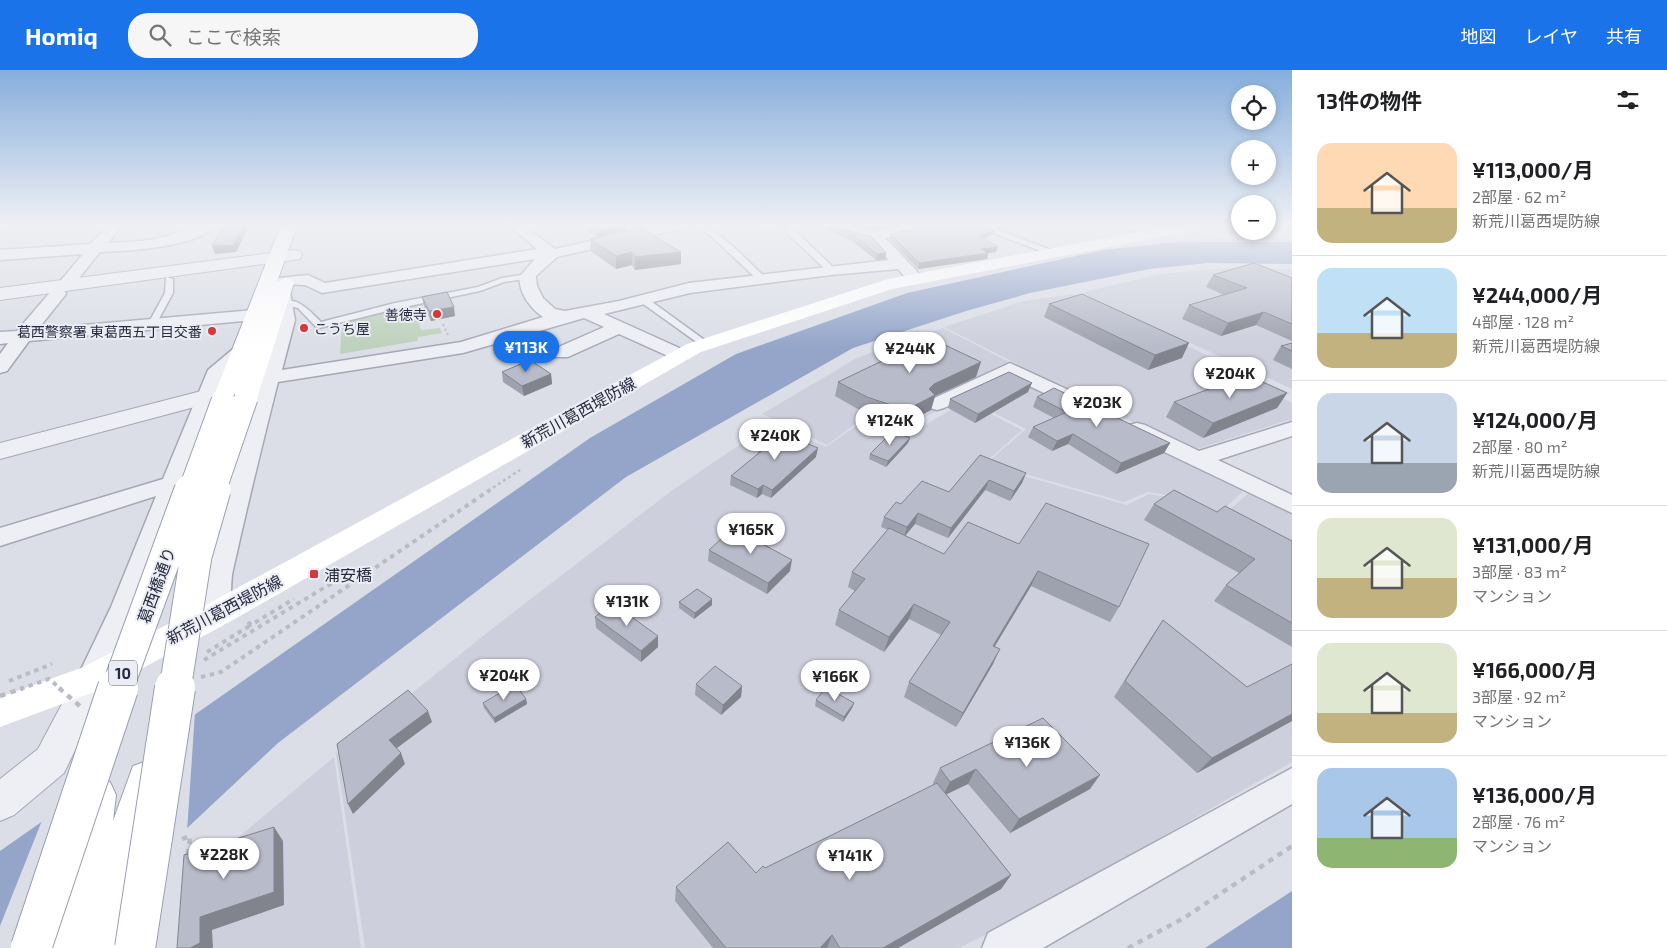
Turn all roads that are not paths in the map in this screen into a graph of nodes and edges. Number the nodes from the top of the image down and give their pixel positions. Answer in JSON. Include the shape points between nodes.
{"nodes":[{"id":1,"x":81,"y":266,"type":"edge"},
{"id":2,"x":166,"y":266,"type":"edge"},
{"id":3,"x":237,"y":266,"type":"edge"},
{"id":4,"x":280,"y":266,"type":"edge"},
{"id":5,"x":283,"y":266,"type":"edge"},
{"id":6,"x":466,"y":266,"type":"edge"},
{"id":7,"x":535,"y":266,"type":"edge"},
{"id":8,"x":748,"y":266,"type":"edge"},
{"id":9,"x":827,"y":266,"type":"edge"},
{"id":10,"x":904,"y":266,"type":"edge"},
{"id":11,"x":946,"y":266,"type":"edge"},
{"id":12,"x":831,"y":270,"type":"junction"},
{"id":13,"x":908,"y":271,"type":"junction"},
{"id":14,"x":168,"y":275,"type":"junction"},
{"id":15,"x":528,"y":276,"type":"junction"},
{"id":16,"x":761,"y":278,"type":"junction"},
{"id":17,"x":62,"y":290,"type":"junction"},
{"id":18,"x":284,"y":292,"type":"junction"},
{"id":19,"x":0,"y":294,"type":"edge"},
{"id":20,"x":639,"y":300,"type":"junction"},
{"id":21,"x":0,"y":302,"type":"edge"},
{"id":22,"x":586,"y":312,"type":"junction"},
{"id":23,"x":254,"y":315,"type":"junction"},
{"id":24,"x":565,"y":316,"type":"junction"},
{"id":25,"x":152,"y":324,"type":"junction"},
{"id":26,"x":618,"y":328,"type":"junction"},
{"id":27,"x":22,"y":336,"type":"junction"},
{"id":28,"x":0,"y":338,"type":"edge"},
{"id":29,"x":705,"y":344,"type":"junction"},
{"id":30,"x":240,"y":353,"type":"joint"},
{"id":31,"x":561,"y":353,"type":"dead end"},
{"id":32,"x":679,"y":355,"type":"junction"},
{"id":33,"x":0,"y":367,"type":"edge"},
{"id":34,"x":236,"y":393,"type":"junction"},
{"id":35,"x":937,"y":404,"type":"dead end"},
{"id":36,"x":1292,"y":429,"type":"edge"},
{"id":37,"x":0,"y":451,"type":"edge"},
{"id":38,"x":1197,"y":459,"type":"junction"},
{"id":39,"x":172,"y":485,"type":"junction"},
{"id":40,"x":1292,"y":505,"type":"edge"},
{"id":41,"x":0,"y":536,"type":"edge"},
{"id":42,"x":215,"y":615,"type":"junction"},
{"id":43,"x":93,"y":678,"type":"junction"},
{"id":44,"x":182,"y":690,"type":"junction"},
{"id":45,"x":0,"y":712,"type":"edge"},
{"id":46,"x":98,"y":714,"type":"junction"},
{"id":47,"x":1292,"y":785,"type":"edge"},
{"id":48,"x":0,"y":802,"type":"edge"},
{"id":49,"x":31,"y":948,"type":"edge"},
{"id":50,"x":66,"y":948,"type":"edge"},
{"id":51,"x":100,"y":948,"type":"edge"},
{"id":52,"x":135,"y":948,"type":"edge"},
{"id":53,"x":1003,"y":948,"type":"edge"}],
"edges":[{"from":1,"to":17,"type":"street"},
{"from":2,"to":14,"type":"street"},
{"from":3,"to":14,"type":"street"},
{"from":4,"to":23,"type":"main road","name":"葛西橋通り","number":"10"},
{"from":5,"to":18,"type":"main road","name":"葛西橋通り","number":"10"},
{"from":6,"to":18,"type":"street","via":[[322,288],[308,280]]},
{"from":7,"to":15,"type":"street"},
{"from":8,"to":16,"type":"lane"},
{"from":9,"to":12,"type":"lane"},
{"from":10,"to":13,"type":"street"},
{"from":11,"to":13,"type":"main road","name":"新荒川葛西堤防線"},
{"from":12,"to":13,"type":"street"},
{"from":12,"to":16,"type":"street"},
{"from":13,"to":29,"type":"main road","name":"新荒川葛西堤防線","via":[[868,290]]},
{"from":14,"to":17,"type":"street"},
{"from":14,"to":25,"type":"lane","via":[[169,293]]},
{"from":15,"to":18,"type":"lane","via":[[319,325]]},
{"from":15,"to":24,"type":"street","via":[[534,298],[549,312]]},
{"from":16,"to":20,"type":"street","via":[[689,288]]},
{"from":17,"to":19,"type":"street"},
{"from":17,"to":21,"type":"street"},
{"from":17,"to":27,"type":"street"},
{"from":18,"to":34,"type":"main road","name":"葛西橋通り","number":"10"},
{"from":18,"to":34,"type":"street","via":[[286,320]]},
{"from":20,"to":22,"type":"street"},
{"from":20,"to":29,"type":"lane"},
{"from":22,"to":24,"type":"street"},
{"from":22,"to":26,"type":"street"},
{"from":23,"to":25,"type":"street"},
{"from":23,"to":30,"type":"main road","name":"葛西橋通り","number":"10"},
{"from":24,"to":34,"type":"street","via":[[463,347]]},
{"from":25,"to":27,"type":"street"},
{"from":26,"to":31,"type":"street"},
{"from":26,"to":32,"type":"street"},
{"from":27,"to":28,"type":"street"},
{"from":27,"to":33,"type":"street"},
{"from":29,"to":32,"type":"main road","name":"新荒川葛西堤防線"},
{"from":30,"to":34,"type":"street","via":[[218,370]]},
{"from":32,"to":42,"type":"main road","name":"新荒川葛西堤防線"},
{"from":34,"to":37,"type":"street"},
{"from":34,"to":39,"type":"street"},
{"from":34,"to":42,"type":"street"},
{"from":34,"to":44,"type":"main road","name":"葛西橋通り","number":"10","bridge":true,"via":[[196,556]]},
{"from":34,"to":46,"type":"main road","name":"葛西橋通り","number":"10","bridge":true},
{"from":35,"to":38,"type":"street","via":[[1010,369]]},
{"from":36,"to":38,"type":"street"},
{"from":38,"to":40,"type":"street"},
{"from":39,"to":41,"type":"street"},
{"from":39,"to":43,"type":"street","via":[[125,607]]},
{"from":42,"to":43,"type":"main road","name":"新荒川葛西堤防線"},
{"from":43,"to":45,"type":"main road","name":"新荒川葛西堤防線"},
{"from":43,"to":48,"type":"street","via":[[51,761]]},
{"from":44,"to":51,"type":"main road","bridge":true,"via":[[111,888]]},
{"from":44,"to":52,"type":"main road","name":"葛西橋通り","number":"10","bridge":true},
{"from":46,"to":49,"type":"main road","name":"葛西橋通り","number":"10","bridge":true},
{"from":46,"to":50,"type":"main road","bridge":true,"via":[[88,856]]},
{"from":47,"to":53,"type":"street"}]}
